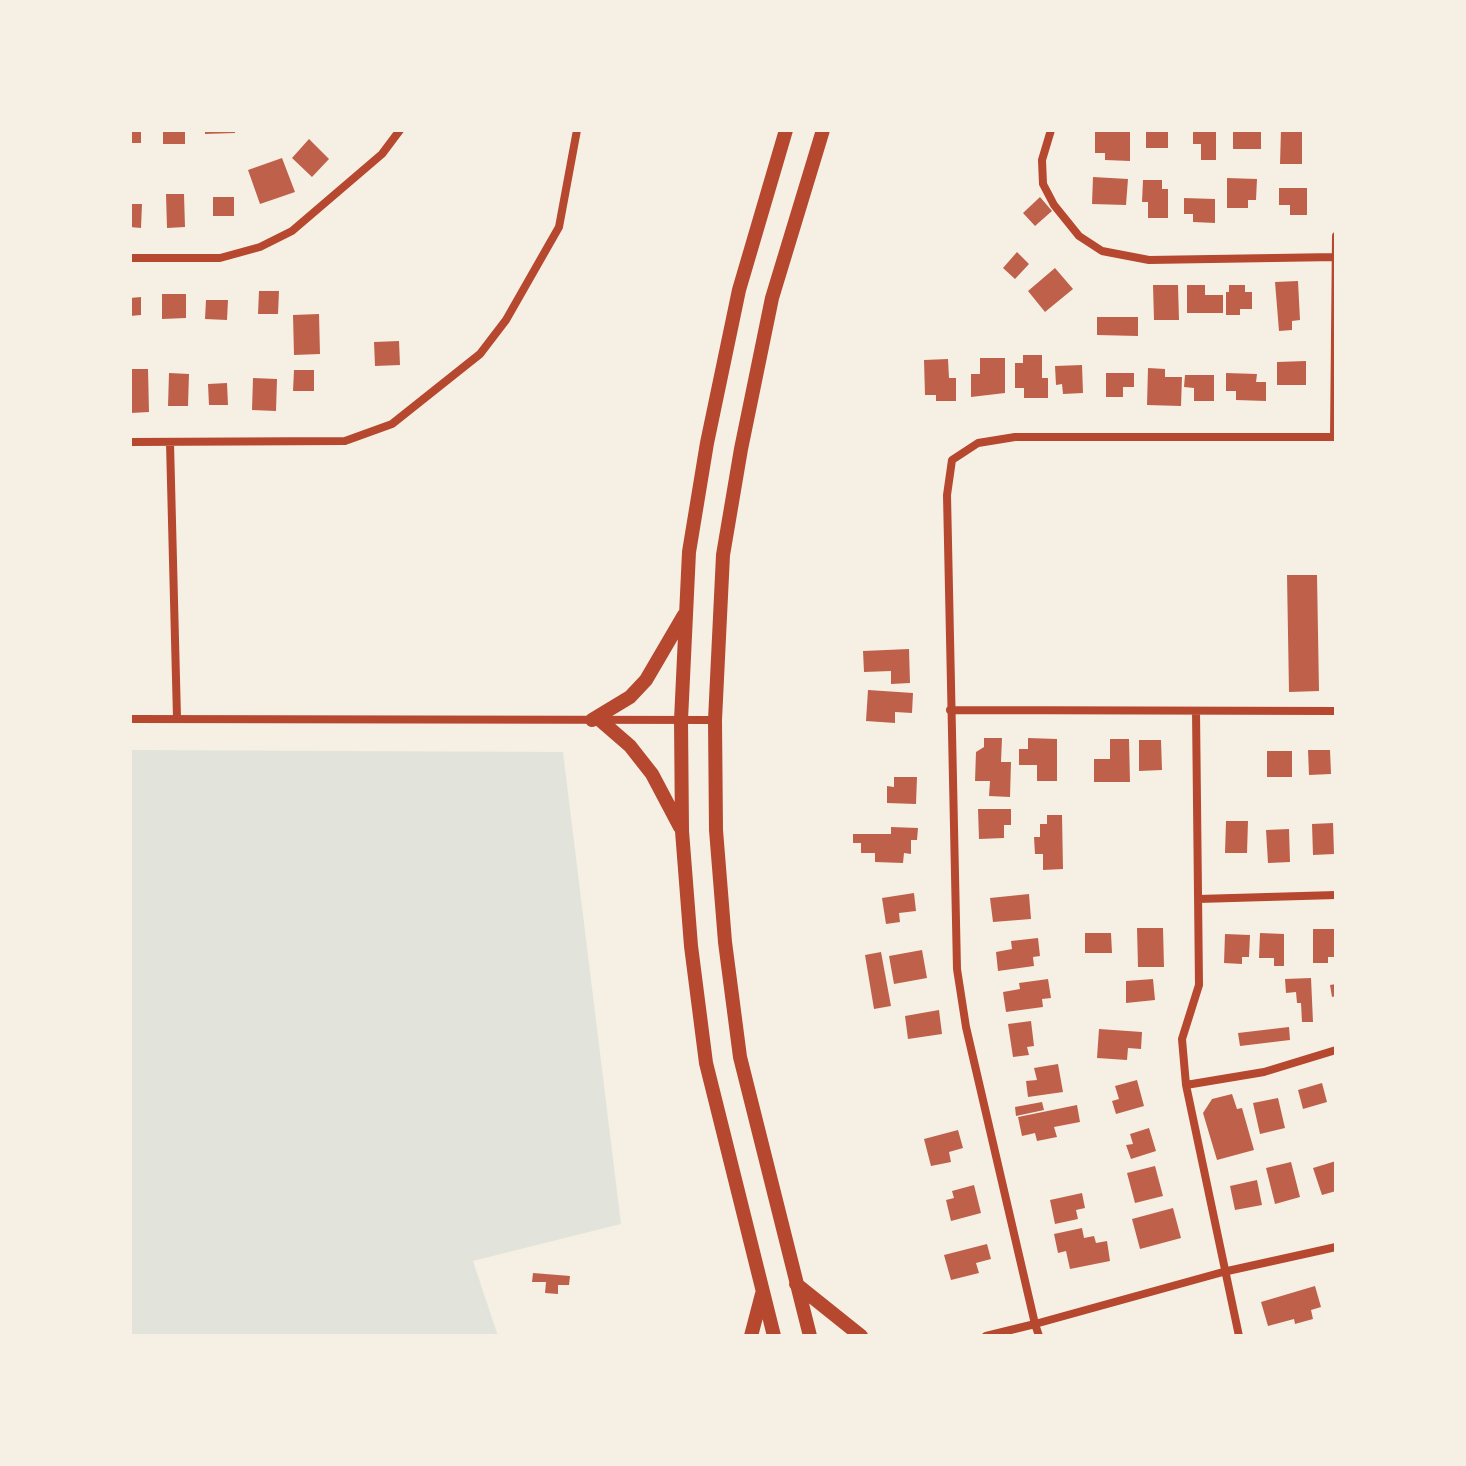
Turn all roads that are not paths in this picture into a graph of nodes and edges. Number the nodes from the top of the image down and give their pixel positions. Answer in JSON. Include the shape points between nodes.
{"nodes":[{"id":1,"x":400,"y":130,"type":"edge"},
{"id":2,"x":577,"y":130,"type":"edge"},
{"id":3,"x":786,"y":130,"type":"edge"},
{"id":4,"x":823,"y":130,"type":"edge"},
{"id":5,"x":1051,"y":130,"type":"edge"},
{"id":6,"x":1336,"y":236,"type":"edge"},
{"id":7,"x":1335,"y":257,"type":"edge"},
{"id":8,"x":130,"y":258,"type":"edge"},
{"id":9,"x":1335,"y":437,"type":"edge"},
{"id":10,"x":130,"y":442,"type":"edge"},
{"id":11,"x":170,"y":443,"type":"junction"},
{"id":12,"x":686,"y":612,"type":"junction"},
{"id":13,"x":950,"y":710,"type":"junction"},
{"id":14,"x":1196,"y":711,"type":"junction"},
{"id":15,"x":1336,"y":711,"type":"edge"},
{"id":16,"x":177,"y":718,"type":"junction"},
{"id":17,"x":130,"y":719,"type":"edge"},
{"id":18,"x":596,"y":720,"type":"junction"},
{"id":19,"x":681,"y":720,"type":"junction"},
{"id":20,"x":715,"y":720,"type":"junction"},
{"id":21,"x":682,"y":831,"type":"junction"},
{"id":22,"x":1336,"y":895,"type":"edge"},
{"id":23,"x":1198,"y":899,"type":"junction"},
{"id":24,"x":1336,"y":1050,"type":"edge"},
{"id":25,"x":1186,"y":1085,"type":"junction"},
{"id":26,"x":1336,"y":1247,"type":"edge"},
{"id":27,"x":1223,"y":1272,"type":"junction"},
{"id":28,"x":796,"y":1284,"type":"junction"},
{"id":29,"x":763,"y":1293,"type":"junction"},
{"id":30,"x":1035,"y":1324,"type":"junction"},
{"id":31,"x":751,"y":1336,"type":"edge"},
{"id":32,"x":774,"y":1336,"type":"edge"},
{"id":33,"x":810,"y":1336,"type":"edge"},
{"id":34,"x":861,"y":1336,"type":"edge"},
{"id":35,"x":986,"y":1336,"type":"edge"},
{"id":36,"x":1039,"y":1336,"type":"edge"},
{"id":37,"x":1239,"y":1336,"type":"edge"}],
"edges":[{"from":1,"to":8,"type":"street","via":[[382,154],[292,231],[260,247],[220,258]]},
{"from":2,"to":11,"type":"street","via":[[559,227],[506,320],[480,354],[392,424],[345,441]]},
{"from":3,"to":12,"type":"main road","via":[[725,351],[689,552]]},
{"from":4,"to":20,"type":"main road","via":[[772,298],[741,449],[723,555]]},
{"from":5,"to":7,"type":"street","via":[[1042,160],[1043,184],[1079,236],[1102,251],[1149,260]]},
{"from":6,"to":7,"type":"street"},
{"from":7,"to":9,"type":"street"},
{"from":9,"to":13,"type":"street","via":[[1015,437],[978,443],[952,460],[947,495]]},
{"from":10,"to":11,"type":"street"},
{"from":11,"to":16,"type":"street"},
{"from":12,"to":18,"type":"main road","via":[[646,680]]},
{"from":12,"to":19,"type":"main road"},
{"from":13,"to":14,"type":"street"},
{"from":13,"to":30,"type":"street","via":[[957,969]]},
{"from":14,"to":15,"type":"street"},
{"from":14,"to":23,"type":"street"},
{"from":16,"to":17,"type":"street"},
{"from":16,"to":18,"type":"street"},
{"from":18,"to":19,"type":"street"},
{"from":18,"to":21,"type":"main road","via":[[630,746],[652,774]]},
{"from":19,"to":20,"type":"street"},
{"from":19,"to":21,"type":"main road"},
{"from":20,"to":28,"type":"main road","via":[[716,830],[740,1057]]},
{"from":21,"to":29,"type":"main road","via":[[706,1063]]},
{"from":22,"to":23,"type":"street"},
{"from":23,"to":25,"type":"street","via":[[1199,985],[1182,1039]]},
{"from":24,"to":25,"type":"street","via":[[1264,1072]]},
{"from":25,"to":27,"type":"street"},
{"from":26,"to":27,"type":"street"},
{"from":27,"to":30,"type":"street"},
{"from":27,"to":37,"type":"street"},
{"from":28,"to":33,"type":"main road"},
{"from":28,"to":34,"type":"main road"},
{"from":29,"to":31,"type":"main road"},
{"from":29,"to":32,"type":"main road"},
{"from":30,"to":35,"type":"street"},
{"from":30,"to":36,"type":"street"}]}
